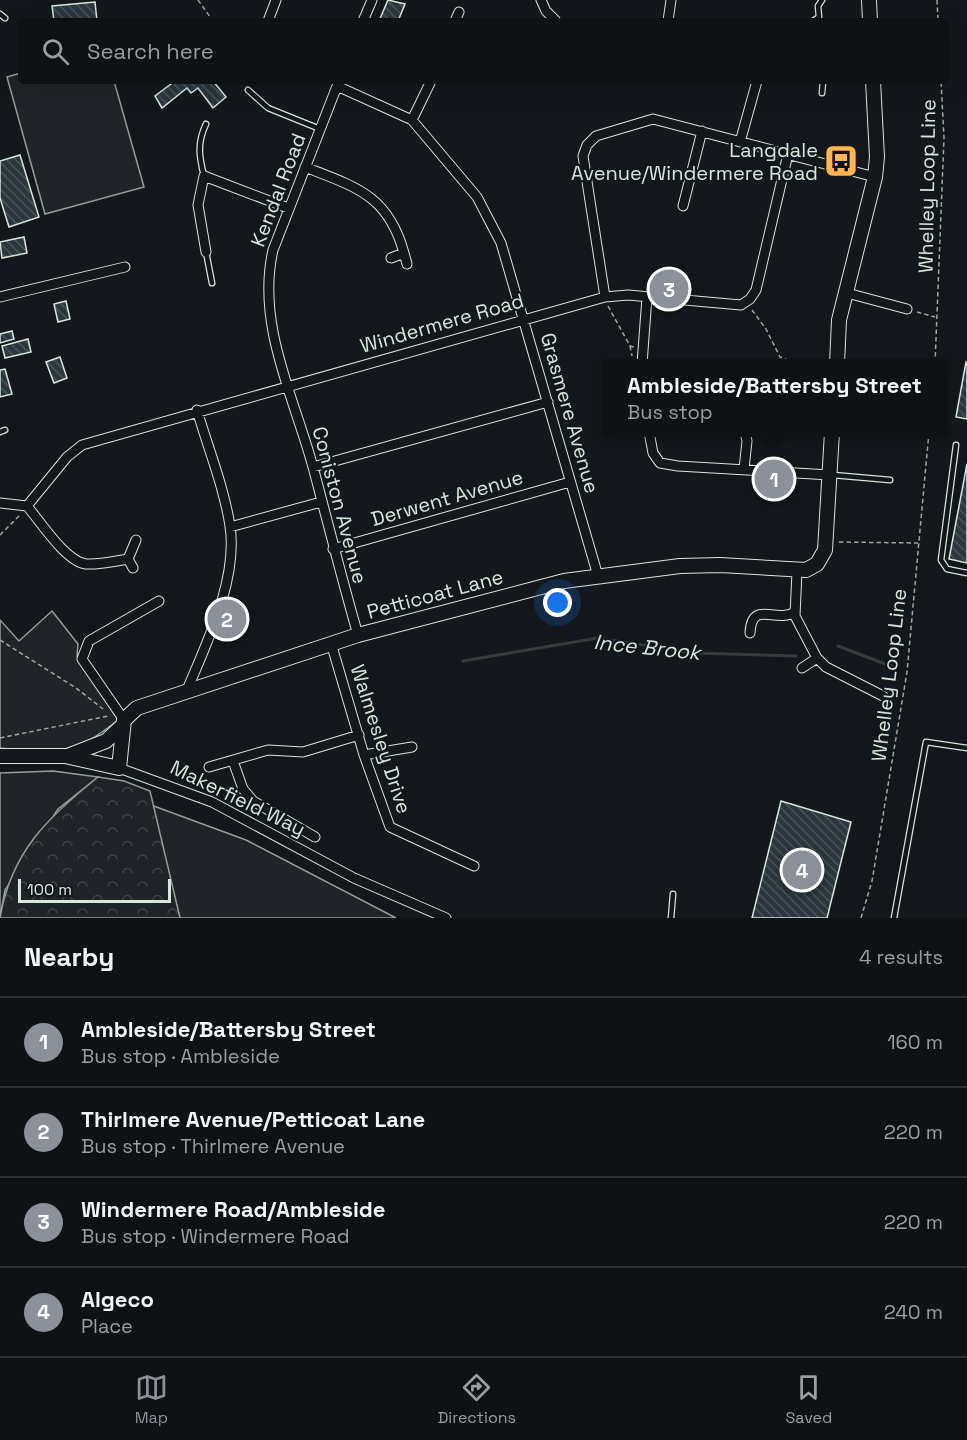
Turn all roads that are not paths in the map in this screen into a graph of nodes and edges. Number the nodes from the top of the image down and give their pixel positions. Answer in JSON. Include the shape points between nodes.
{"nodes":[{"id":1,"x":276,"y":0,"type":"edge"},
{"id":2,"x":372,"y":0,"type":"edge"},
{"id":3,"x":541,"y":0,"type":"edge"},
{"id":4,"x":671,"y":0,"type":"edge"},
{"id":5,"x":822,"y":0,"type":"edge"},
{"id":6,"x":868,"y":0,"type":"edge"},
{"id":7,"x":269,"y":18,"type":"edge"},
{"id":8,"x":364,"y":18,"type":"edge"},
{"id":9,"x":553,"y":18,"type":"edge"},
{"id":10,"x":668,"y":18,"type":"edge"},
{"id":11,"x":819,"y":18,"type":"edge"},
{"id":12,"x":870,"y":18,"type":"edge"},
{"id":13,"x":338,"y":84,"type":"edge"},
{"id":14,"x":340,"y":84,"type":"edge"},
{"id":15,"x":430,"y":84,"type":"edge"},
{"id":16,"x":756,"y":84,"type":"edge"},
{"id":17,"x":823,"y":84,"type":"edge"},
{"id":18,"x":873,"y":84,"type":"edge"},
{"id":19,"x":248,"y":90,"type":"dead end"},
{"id":20,"x":822,"y":93,"type":"dead end"},
{"id":21,"x":412,"y":120,"type":"junction"},
{"id":22,"x":206,"y":124,"type":"dead end"},
{"id":23,"x":320,"y":129,"type":"junction"},
{"id":24,"x":702,"y":131,"type":"junction"},
{"id":25,"x":740,"y":142,"type":"junction"},
{"id":26,"x":788,"y":154,"type":"junction"},
{"id":27,"x":305,"y":167,"type":"junction"},
{"id":28,"x":204,"y":176,"type":"junction"},
{"id":29,"x":875,"y":177,"type":"junction"},
{"id":30,"x":683,"y":206,"type":"dead end"},
{"id":31,"x":288,"y":208,"type":"junction"},
{"id":32,"x":206,"y":252,"type":"joint"},
{"id":33,"x":404,"y":253,"type":"junction"},
{"id":34,"x":391,"y":258,"type":"dead end"},
{"id":35,"x":407,"y":264,"type":"dead end"},
{"id":36,"x":125,"y":267,"type":"dead end"},
{"id":37,"x":212,"y":283,"type":"dead end"},
{"id":38,"x":847,"y":293,"type":"junction"},
{"id":39,"x":0,"y":297,"type":"edge"},
{"id":40,"x":606,"y":297,"type":"junction"},
{"id":41,"x":646,"y":297,"type":"junction"},
{"id":42,"x":908,"y":309,"type":"dead end"},
{"id":43,"x":525,"y":319,"type":"junction"},
{"id":44,"x":642,"y":359,"type":"edge"},
{"id":45,"x":837,"y":359,"type":"edge"},
{"id":46,"x":287,"y":386,"type":"junction"},
{"id":47,"x":548,"y":402,"type":"junction"},
{"id":48,"x":197,"y":410,"type":"junction"},
{"id":49,"x":650,"y":437,"type":"edge"},
{"id":50,"x":746,"y":437,"type":"edge"},
{"id":51,"x":832,"y":437,"type":"edge"},
{"id":52,"x":956,"y":445,"type":"dead end"},
{"id":53,"x":313,"y":467,"type":"junction"},
{"id":54,"x":744,"y":469,"type":"junction"},
{"id":55,"x":830,"y":475,"type":"junction"},
{"id":56,"x":890,"y":480,"type":"dead end"},
{"id":57,"x":570,"y":482,"type":"junction"},
{"id":58,"x":321,"y":502,"type":"junction"},
{"id":59,"x":0,"y":503,"type":"edge"},
{"id":60,"x":28,"y":506,"type":"junction"},
{"id":61,"x":230,"y":527,"type":"junction"},
{"id":62,"x":136,"y":540,"type":"dead end"},
{"id":63,"x":333,"y":549,"type":"junction"},
{"id":64,"x":128,"y":559,"type":"junction"},
{"id":65,"x":133,"y":568,"type":"dead end"},
{"id":66,"x":797,"y":571,"type":"junction"},
{"id":67,"x":967,"y":573,"type":"edge"},
{"id":68,"x":598,"y":576,"type":"junction"},
{"id":69,"x":159,"y":601,"type":"dead end"},
{"id":70,"x":795,"y":612,"type":"junction"},
{"id":71,"x":750,"y":633,"type":"dead end"},
{"id":72,"x":358,"y":635,"type":"junction"},
{"id":73,"x":331,"y":643,"type":"junction"},
{"id":74,"x":817,"y":658,"type":"junction"},
{"id":75,"x":802,"y":668,"type":"dead end"},
{"id":76,"x":187,"y":690,"type":"junction"},
{"id":77,"x":883,"y":696,"type":"dead end"},
{"id":78,"x":123,"y":723,"type":"junction"},
{"id":79,"x":359,"y":735,"type":"junction"},
{"id":80,"x":106,"y":741,"type":"junction"},
{"id":81,"x":412,"y":747,"type":"dead end"},
{"id":82,"x":967,"y":748,"type":"edge"},
{"id":83,"x":364,"y":755,"type":"junction"},
{"id":84,"x":65,"y":756,"type":"junction"},
{"id":85,"x":0,"y":757,"type":"edge"},
{"id":86,"x":233,"y":761,"type":"junction"},
{"id":87,"x":102,"y":762,"type":"junction"},
{"id":88,"x":209,"y":767,"type":"dead end"},
{"id":89,"x":119,"y":768,"type":"junction"},
{"id":90,"x":315,"y":837,"type":"dead end"},
{"id":91,"x":474,"y":866,"type":"dead end"},
{"id":92,"x":673,"y":894,"type":"dead end"},
{"id":93,"x":446,"y":918,"type":"edge"},
{"id":94,"x":671,"y":918,"type":"edge"},
{"id":95,"x":894,"y":918,"type":"edge"}],
"edges":[{"from":1,"to":7,"type":"street"},
{"from":2,"to":8,"type":"street"},
{"from":3,"to":9,"type":"street"},
{"from":4,"to":10,"type":"street"},
{"from":5,"to":11,"type":"lane"},
{"from":6,"to":12,"type":"street"},
{"from":13,"to":23,"type":"street","name":"Kendal Road"},
{"from":14,"to":21,"type":"street","name":"Grasmere Avenue"},
{"from":15,"to":21,"type":"street"},
{"from":16,"to":25,"type":"street"},
{"from":17,"to":20,"type":"lane"},
{"from":18,"to":29,"type":"street"},
{"from":19,"to":23,"type":"lane","via":[[268,108]]},
{"from":21,"to":43,"type":"street","name":"Grasmere Avenue","via":[[477,197],[501,243]]},
{"from":22,"to":28,"type":"lane","via":[[198,153]]},
{"from":23,"to":27,"type":"street","name":"Kendal Road"},
{"from":24,"to":25,"type":"street"},
{"from":24,"to":30,"type":"street"},
{"from":24,"to":40,"type":"street","via":[[646,120],[596,136],[586,145],[583,156]]},
{"from":25,"to":26,"type":"street"},
{"from":26,"to":29,"type":"street"},
{"from":26,"to":41,"type":"street","name":"Windermere Road","via":[[756,290],[746,302],[735,305]]},
{"from":27,"to":31,"type":"street","name":"Kendal Road"},
{"from":27,"to":33,"type":"street","via":[[373,198],[392,220]]},
{"from":28,"to":31,"type":"street"},
{"from":28,"to":32,"type":"street","via":[[198,205]]},
{"from":29,"to":38,"type":"street"},
{"from":31,"to":46,"type":"street","name":"Kendal Road","via":[[269,267],[268,298],[271,329]]},
{"from":32,"to":37,"type":"lane"},
{"from":33,"to":34,"type":"street"},
{"from":33,"to":35,"type":"street"},
{"from":36,"to":39,"type":"street"},
{"from":38,"to":42,"type":"street"},
{"from":38,"to":45,"type":"street","via":[[839,320]]},
{"from":40,"to":41,"type":"street","name":"Windermere Road"},
{"from":40,"to":43,"type":"street","name":"Windermere Road"},
{"from":41,"to":44,"type":"street"},
{"from":43,"to":46,"type":"street","name":"Windermere Road"},
{"from":43,"to":47,"type":"street","name":"Grasmere Avenue"},
{"from":46,"to":48,"type":"street","name":"Windermere Road"},
{"from":46,"to":53,"type":"street","name":"Coniston Avenue"},
{"from":47,"to":53,"type":"street"},
{"from":47,"to":57,"type":"street","name":"Grasmere Avenue"},
{"from":48,"to":60,"type":"street","name":"Windermere Road","via":[[82,445],[67,457]]},
{"from":48,"to":61,"type":"street"},
{"from":49,"to":54,"type":"street","via":[[660,463]]},
{"from":50,"to":54,"type":"street"},
{"from":51,"to":55,"type":"street"},
{"from":52,"to":67,"type":"lane","via":[[941,560],[947,569]]},
{"from":53,"to":58,"type":"street","name":"Coniston Avenue"},
{"from":54,"to":55,"type":"street"},
{"from":55,"to":56,"type":"lane"},
{"from":55,"to":66,"type":"street","name":"Petticoat Lane","via":[[823,558]]},
{"from":57,"to":63,"type":"street","name":"Derwent Avenue"},
{"from":57,"to":68,"type":"street","name":"Grasmere Avenue"},
{"from":58,"to":61,"type":"street"},
{"from":58,"to":63,"type":"street","name":"Coniston Avenue"},
{"from":59,"to":60,"type":"street"},
{"from":60,"to":64,"type":"street","via":[[77,562]]},
{"from":61,"to":76,"type":"street","via":[[222,602]]},
{"from":62,"to":64,"type":"street"},
{"from":63,"to":72,"type":"street","name":"Coniston Avenue"},
{"from":64,"to":65,"type":"street"},
{"from":66,"to":68,"type":"street","name":"Petticoat Lane","via":[[720,565]]},
{"from":66,"to":70,"type":"street"},
{"from":68,"to":72,"type":"street","name":"Petticoat Lane","via":[[533,588]]},
{"from":69,"to":78,"type":"street","via":[[88,641],[82,659]]},
{"from":70,"to":71,"type":"street","via":[[788,616],[755,615]]},
{"from":70,"to":74,"type":"street"},
{"from":72,"to":73,"type":"street","name":"Petticoat Lane"},
{"from":73,"to":76,"type":"street","name":"Petticoat Lane"},
{"from":73,"to":79,"type":"street","name":"Walmesley Drive"},
{"from":74,"to":75,"type":"street"},
{"from":74,"to":77,"type":"street","via":[[826,667]]},
{"from":76,"to":78,"type":"street","name":"Petticoat Lane","via":[[137,708]]},
{"from":78,"to":80,"type":"street","name":"Petticoat Lane"},
{"from":78,"to":89,"type":"street"},
{"from":79,"to":83,"type":"street","name":"Walmesley Drive"},
{"from":79,"to":86,"type":"street","via":[[303,752],[268,750]]},
{"from":80,"to":84,"type":"street"},
{"from":80,"to":87,"type":"street"},
{"from":81,"to":83,"type":"street"},
{"from":82,"to":95,"type":"lane","via":[[926,742]]},
{"from":83,"to":91,"type":"street","name":"Walmesley Drive","via":[[390,827]]},
{"from":84,"to":85,"type":"street","name":"Makerfield Way"},
{"from":84,"to":87,"type":"street","name":"Makerfield Way"},
{"from":86,"to":88,"type":"street"},
{"from":86,"to":90,"type":"street","via":[[243,789],[253,801]]},
{"from":87,"to":89,"type":"street","name":"Makerfield Way"},
{"from":89,"to":93,"type":"street","name":"Makerfield Way","via":[[212,802],[354,878]]},
{"from":92,"to":94,"type":"lane"}]}
